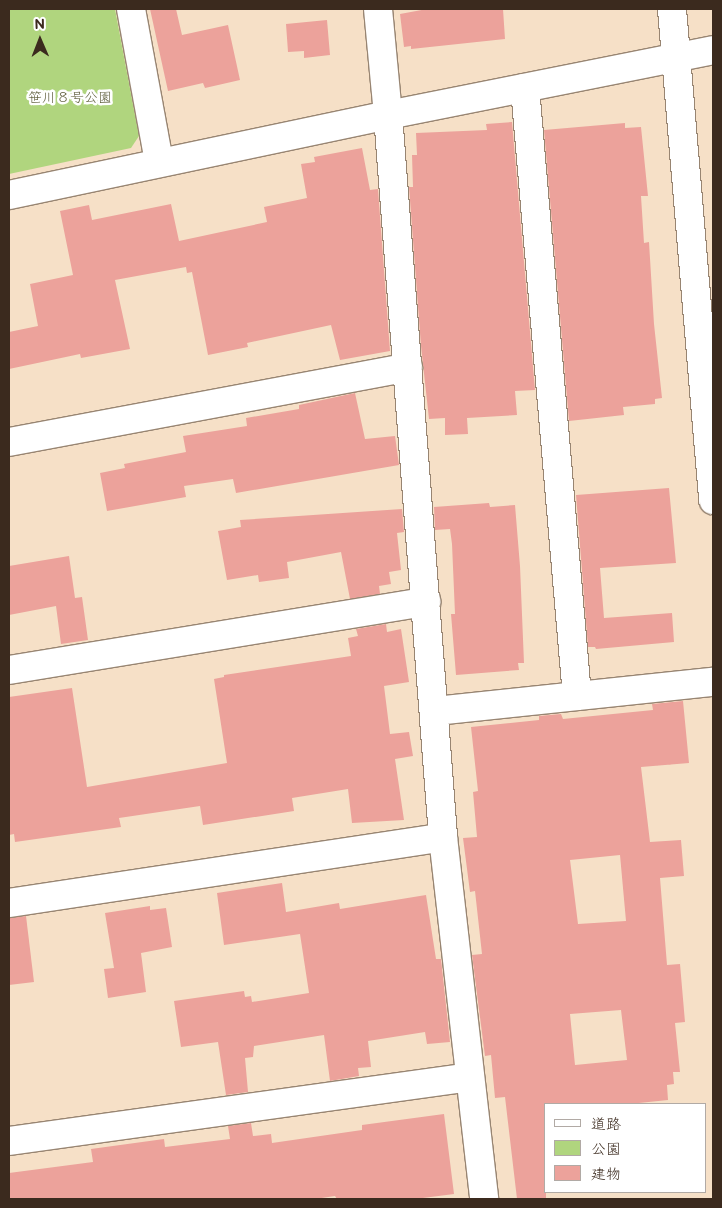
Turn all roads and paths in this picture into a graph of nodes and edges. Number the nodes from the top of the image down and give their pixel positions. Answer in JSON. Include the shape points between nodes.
{"nodes":[{"id":1,"x":131,"y":9,"type":"edge"},
{"id":2,"x":378,"y":9,"type":"edge"},
{"id":3,"x":672,"y":9,"type":"edge"},
{"id":4,"x":713,"y":50,"type":"edge"},
{"id":5,"x":676,"y":58,"type":"junction"},
{"id":6,"x":525,"y":88,"type":"junction"},
{"id":7,"x":388,"y":115,"type":"junction"},
{"id":8,"x":159,"y":162,"type":"junction"},
{"id":9,"x":9,"y":195,"type":"edge"},
{"id":10,"x":408,"y":367,"type":"junction"},
{"id":11,"x":9,"y":442,"type":"edge"},
{"id":12,"x":713,"y":500,"type":"edge"},
{"id":13,"x":426,"y":602,"type":"junction"},
{"id":14,"x":9,"y":670,"type":"edge"},
{"id":15,"x":713,"y":682,"type":"edge"},
{"id":16,"x":577,"y":696,"type":"junction"},
{"id":17,"x":435,"y":711,"type":"junction"},
{"id":18,"x":443,"y":837,"type":"junction"},
{"id":19,"x":9,"y":903,"type":"edge"},
{"id":20,"x":469,"y":1077,"type":"junction"},
{"id":21,"x":9,"y":1141,"type":"edge"},
{"id":22,"x":484,"y":1199,"type":"edge"}],
"edges":[{"from":1,"to":8,"type":"street"},
{"from":2,"to":7,"type":"street"},
{"from":3,"to":5,"type":"street"},
{"from":4,"to":5,"type":"street"},
{"from":5,"to":6,"type":"street"},
{"from":5,"to":12,"type":"street"},
{"from":6,"to":7,"type":"street"},
{"from":6,"to":16,"type":"street"},
{"from":7,"to":8,"type":"street"},
{"from":7,"to":10,"type":"street"},
{"from":8,"to":9,"type":"street"},
{"from":10,"to":11,"type":"street"},
{"from":10,"to":13,"type":"street"},
{"from":13,"to":14,"type":"street"},
{"from":13,"to":17,"type":"street"},
{"from":15,"to":16,"type":"street"},
{"from":16,"to":17,"type":"street"},
{"from":17,"to":18,"type":"street"},
{"from":18,"to":19,"type":"street"},
{"from":18,"to":20,"type":"street"},
{"from":20,"to":21,"type":"street"},
{"from":20,"to":22,"type":"street"}]}
